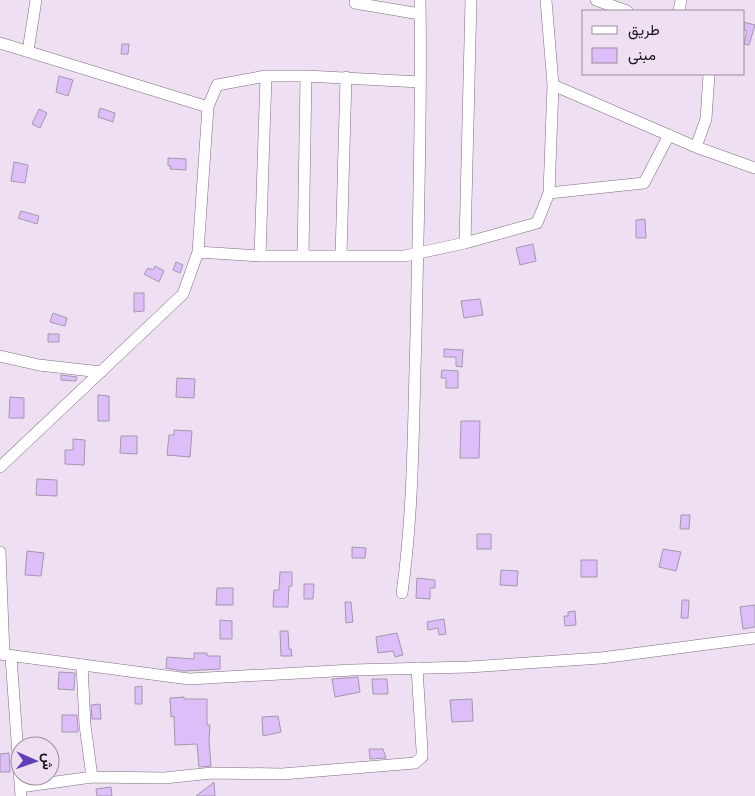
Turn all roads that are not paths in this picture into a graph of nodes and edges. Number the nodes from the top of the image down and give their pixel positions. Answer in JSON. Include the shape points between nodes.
{"nodes":[{"id":1,"x":36,"y":0,"type":"edge"},
{"id":2,"x":420,"y":0,"type":"edge"},
{"id":3,"x":471,"y":0,"type":"edge"},
{"id":4,"x":546,"y":0,"type":"edge"},
{"id":5,"x":596,"y":0,"type":"edge"},
{"id":6,"x":356,"y":3,"type":"dead end"},
{"id":7,"x":624,"y":10,"type":"edge"},
{"id":8,"x":420,"y":14,"type":"junction"},
{"id":9,"x":0,"y":44,"type":"edge"},
{"id":10,"x":28,"y":51,"type":"junction"},
{"id":11,"x":709,"y":75,"type":"edge"},
{"id":12,"x":266,"y":76,"type":"junction"},
{"id":13,"x":306,"y":76,"type":"junction"},
{"id":14,"x":346,"y":77,"type":"junction"},
{"id":15,"x":420,"y":82,"type":"junction"},
{"id":16,"x":553,"y":85,"type":"junction"},
{"id":17,"x":208,"y":107,"type":"junction"},
{"id":18,"x":670,"y":135,"type":"junction"},
{"id":19,"x":696,"y":147,"type":"junction"},
{"id":20,"x":755,"y":168,"type":"edge"},
{"id":21,"x":549,"y":193,"type":"junction"},
{"id":22,"x":465,"y":242,"type":"junction"},
{"id":23,"x":198,"y":252,"type":"junction"},
{"id":24,"x":418,"y":254,"type":"junction"},
{"id":25,"x":260,"y":256,"type":"junction"},
{"id":26,"x":303,"y":256,"type":"junction"},
{"id":27,"x":342,"y":256,"type":"junction"},
{"id":28,"x":0,"y":356,"type":"edge"},
{"id":29,"x":101,"y":372,"type":"junction"},
{"id":30,"x":0,"y":467,"type":"edge"},
{"id":31,"x":0,"y":552,"type":"edge"},
{"id":32,"x":402,"y":593,"type":"dead end"},
{"id":33,"x":755,"y":638,"type":"edge"},
{"id":34,"x":5,"y":655,"type":"edge"},
{"id":35,"x":82,"y":665,"type":"junction"},
{"id":36,"x":417,"y":668,"type":"junction"},
{"id":37,"x":92,"y":777,"type":"junction"},
{"id":38,"x":21,"y":792,"type":"edge"}],
"edges":[{"from":1,"to":10,"type":"street"},
{"from":2,"to":8,"type":"street"},
{"from":3,"to":22,"type":"street"},
{"from":4,"to":16,"type":"street"},
{"from":5,"to":7,"type":"street"},
{"from":6,"to":8,"type":"street"},
{"from":8,"to":15,"type":"street"},
{"from":9,"to":10,"type":"street"},
{"from":10,"to":17,"type":"street"},
{"from":11,"to":19,"type":"street","via":[[706,118]]},
{"from":12,"to":13,"type":"street"},
{"from":12,"to":17,"type":"street","via":[[217,85]]},
{"from":12,"to":25,"type":"street"},
{"from":13,"to":14,"type":"street"},
{"from":13,"to":26,"type":"street"},
{"from":14,"to":15,"type":"street"},
{"from":14,"to":27,"type":"street"},
{"from":15,"to":24,"type":"street"},
{"from":16,"to":18,"type":"street"},
{"from":16,"to":21,"type":"street"},
{"from":17,"to":23,"type":"street"},
{"from":18,"to":19,"type":"street"},
{"from":18,"to":21,"type":"street","via":[[644,183]]},
{"from":19,"to":20,"type":"street"},
{"from":21,"to":22,"type":"street","via":[[537,223]]},
{"from":22,"to":24,"type":"street"},
{"from":23,"to":25,"type":"street"},
{"from":23,"to":29,"type":"street","via":[[183,294]]},
{"from":24,"to":27,"type":"street"},
{"from":24,"to":32,"type":"street","via":[[412,488]]},
{"from":25,"to":26,"type":"street"},
{"from":26,"to":27,"type":"street"},
{"from":28,"to":29,"type":"street","via":[[39,365]]},
{"from":29,"to":30,"type":"street"},
{"from":31,"to":34,"type":"street"},
{"from":33,"to":36,"type":"street","via":[[601,658]]},
{"from":34,"to":35,"type":"street"},
{"from":34,"to":38,"type":"street"},
{"from":35,"to":36,"type":"street","via":[[189,679]]},
{"from":35,"to":37,"type":"street"},
{"from":36,"to":37,"type":"street","via":[[422,757],[415,763],[282,774]]},
{"from":37,"to":38,"type":"street"}]}
